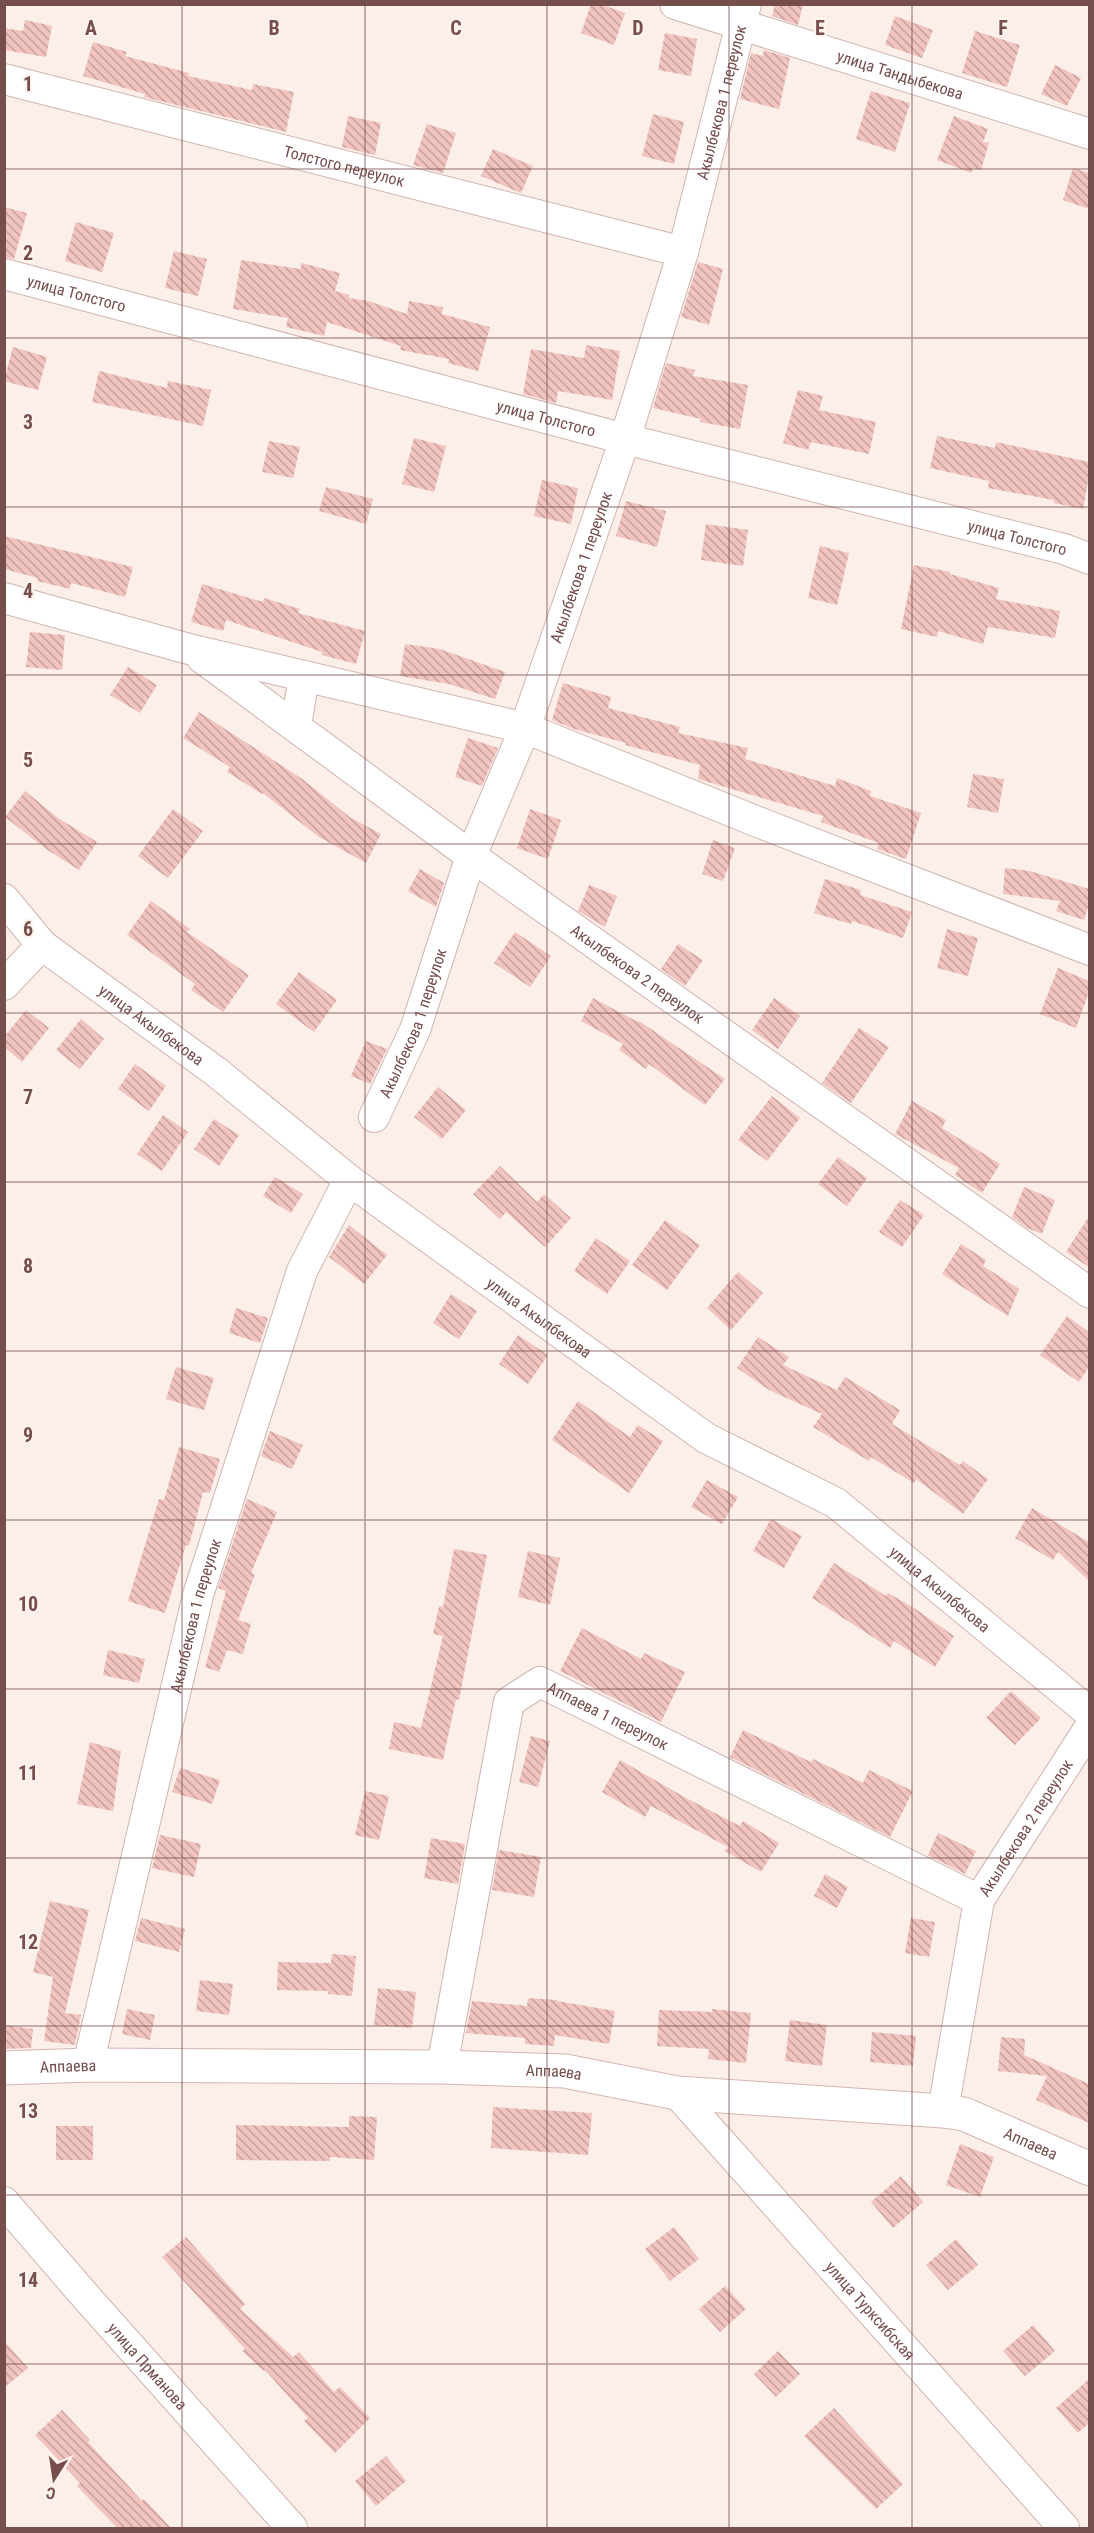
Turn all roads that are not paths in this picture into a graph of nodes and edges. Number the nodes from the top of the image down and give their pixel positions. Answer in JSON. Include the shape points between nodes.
{"nodes":[{"id":1,"x":675,"y":4,"type":"edge"},
{"id":2,"x":743,"y":15,"type":"edge"},
{"id":3,"x":4,"y":79,"type":"edge"},
{"id":4,"x":1089,"y":134,"type":"edge"},
{"id":5,"x":683,"y":252,"type":"junction"},
{"id":6,"x":4,"y":274,"type":"edge"},
{"id":7,"x":625,"y":439,"type":"junction"},
{"id":8,"x":1089,"y":558,"type":"edge"},
{"id":9,"x":4,"y":598,"type":"edge"},
{"id":10,"x":189,"y":649,"type":"junction"},
{"id":11,"x":304,"y":676,"type":"junction"},
{"id":12,"x":296,"y":726,"type":"junction"},
{"id":13,"x":525,"y":728,"type":"junction"},
{"id":14,"x":471,"y":856,"type":"junction"},
{"id":15,"x":4,"y":899,"type":"edge"},
{"id":16,"x":42,"y":945,"type":"junction"},
{"id":17,"x":1089,"y":950,"type":"edge"},
{"id":18,"x":4,"y":985,"type":"edge"},
{"id":19,"x":374,"y":1117,"type":"dead end"},
{"id":20,"x":349,"y":1180,"type":"junction"},
{"id":21,"x":1089,"y":1293,"type":"edge"},
{"id":22,"x":1089,"y":1713,"type":"edge"},
{"id":23,"x":1089,"y":1727,"type":"edge"},
{"id":24,"x":979,"y":1900,"type":"junction"},
{"id":25,"x":88,"y":2065,"type":"junction"},
{"id":26,"x":442,"y":2067,"type":"junction"},
{"id":27,"x":4,"y":2068,"type":"edge"},
{"id":28,"x":677,"y":2093,"type":"junction"},
{"id":29,"x":943,"y":2110,"type":"junction"},
{"id":30,"x":1089,"y":2169,"type":"edge"},
{"id":31,"x":4,"y":2202,"type":"edge"},
{"id":32,"x":292,"y":2529,"type":"edge"},
{"id":33,"x":1065,"y":2529,"type":"edge"}],
"edges":[{"from":1,"to":2,"type":"street","name":"улица Тандыбекова"},
{"from":2,"to":4,"type":"street","name":"улица Тандыбекова"},
{"from":2,"to":5,"type":"street","name":"Акылбекова 1 переулок"},
{"from":3,"to":5,"type":"street","name":"Толстого переулок"},
{"from":5,"to":7,"type":"street","name":"Акылбекова 1 переулок"},
{"from":6,"to":7,"type":"street","name":"улица Толстого"},
{"from":7,"to":8,"type":"street","name":"улица Толстого"},
{"from":7,"to":13,"type":"street","name":"Акылбекова 1 переулок"},
{"from":9,"to":10,"type":"street","name":"Акылбекова 2 переулок"},
{"from":10,"to":11,"type":"street","name":"Акылбекова 2 переулок"},
{"from":10,"to":12,"type":"street","name":"Акылбекова 2 переулок"},
{"from":11,"to":12,"type":"street"},
{"from":11,"to":13,"type":"street","name":"Акылбекова 2 переулок"},
{"from":12,"to":14,"type":"street","name":"Акылбекова 2 переулок"},
{"from":13,"to":14,"type":"street","name":"Акылбекова 1 переулок"},
{"from":13,"to":17,"type":"street","name":"Акылбекова 2 переулок"},
{"from":14,"to":19,"type":"street","name":"Акылбекова 1 переулок","via":[[415,1030]]},
{"from":14,"to":21,"type":"street","name":"Акылбекова 2 переулок"},
{"from":15,"to":16,"type":"street","name":"улица Акылбекова"},
{"from":16,"to":18,"type":"street"},
{"from":16,"to":20,"type":"street","name":"улица Акылбекова","via":[[216,1071]]},
{"from":20,"to":22,"type":"street","name":"улица Акылбекова","via":[[706,1438],[836,1503]]},
{"from":20,"to":25,"type":"street","name":"Акылбекова 1 переулок","via":[[302,1271],[198,1595]]},
{"from":23,"to":24,"type":"street","name":"Акылбекова 2 переулок"},
{"from":24,"to":26,"type":"street","name":"Аппаева 1 переулок","via":[[540,1682],[509,1702]]},
{"from":24,"to":29,"type":"street","name":"Акылбекова 2 переулок"},
{"from":25,"to":26,"type":"street","name":"Аппаева"},
{"from":25,"to":27,"type":"street","name":"Аппаева"},
{"from":26,"to":28,"type":"street","name":"Аппаева","via":[[565,2071]]},
{"from":28,"to":29,"type":"street","name":"Аппаева"},
{"from":28,"to":33,"type":"street","name":"улица Турксибская"},
{"from":29,"to":30,"type":"street","name":"Аппаева","via":[[964,2114]]},
{"from":31,"to":32,"type":"street","name":"улица Прманова"}]}
